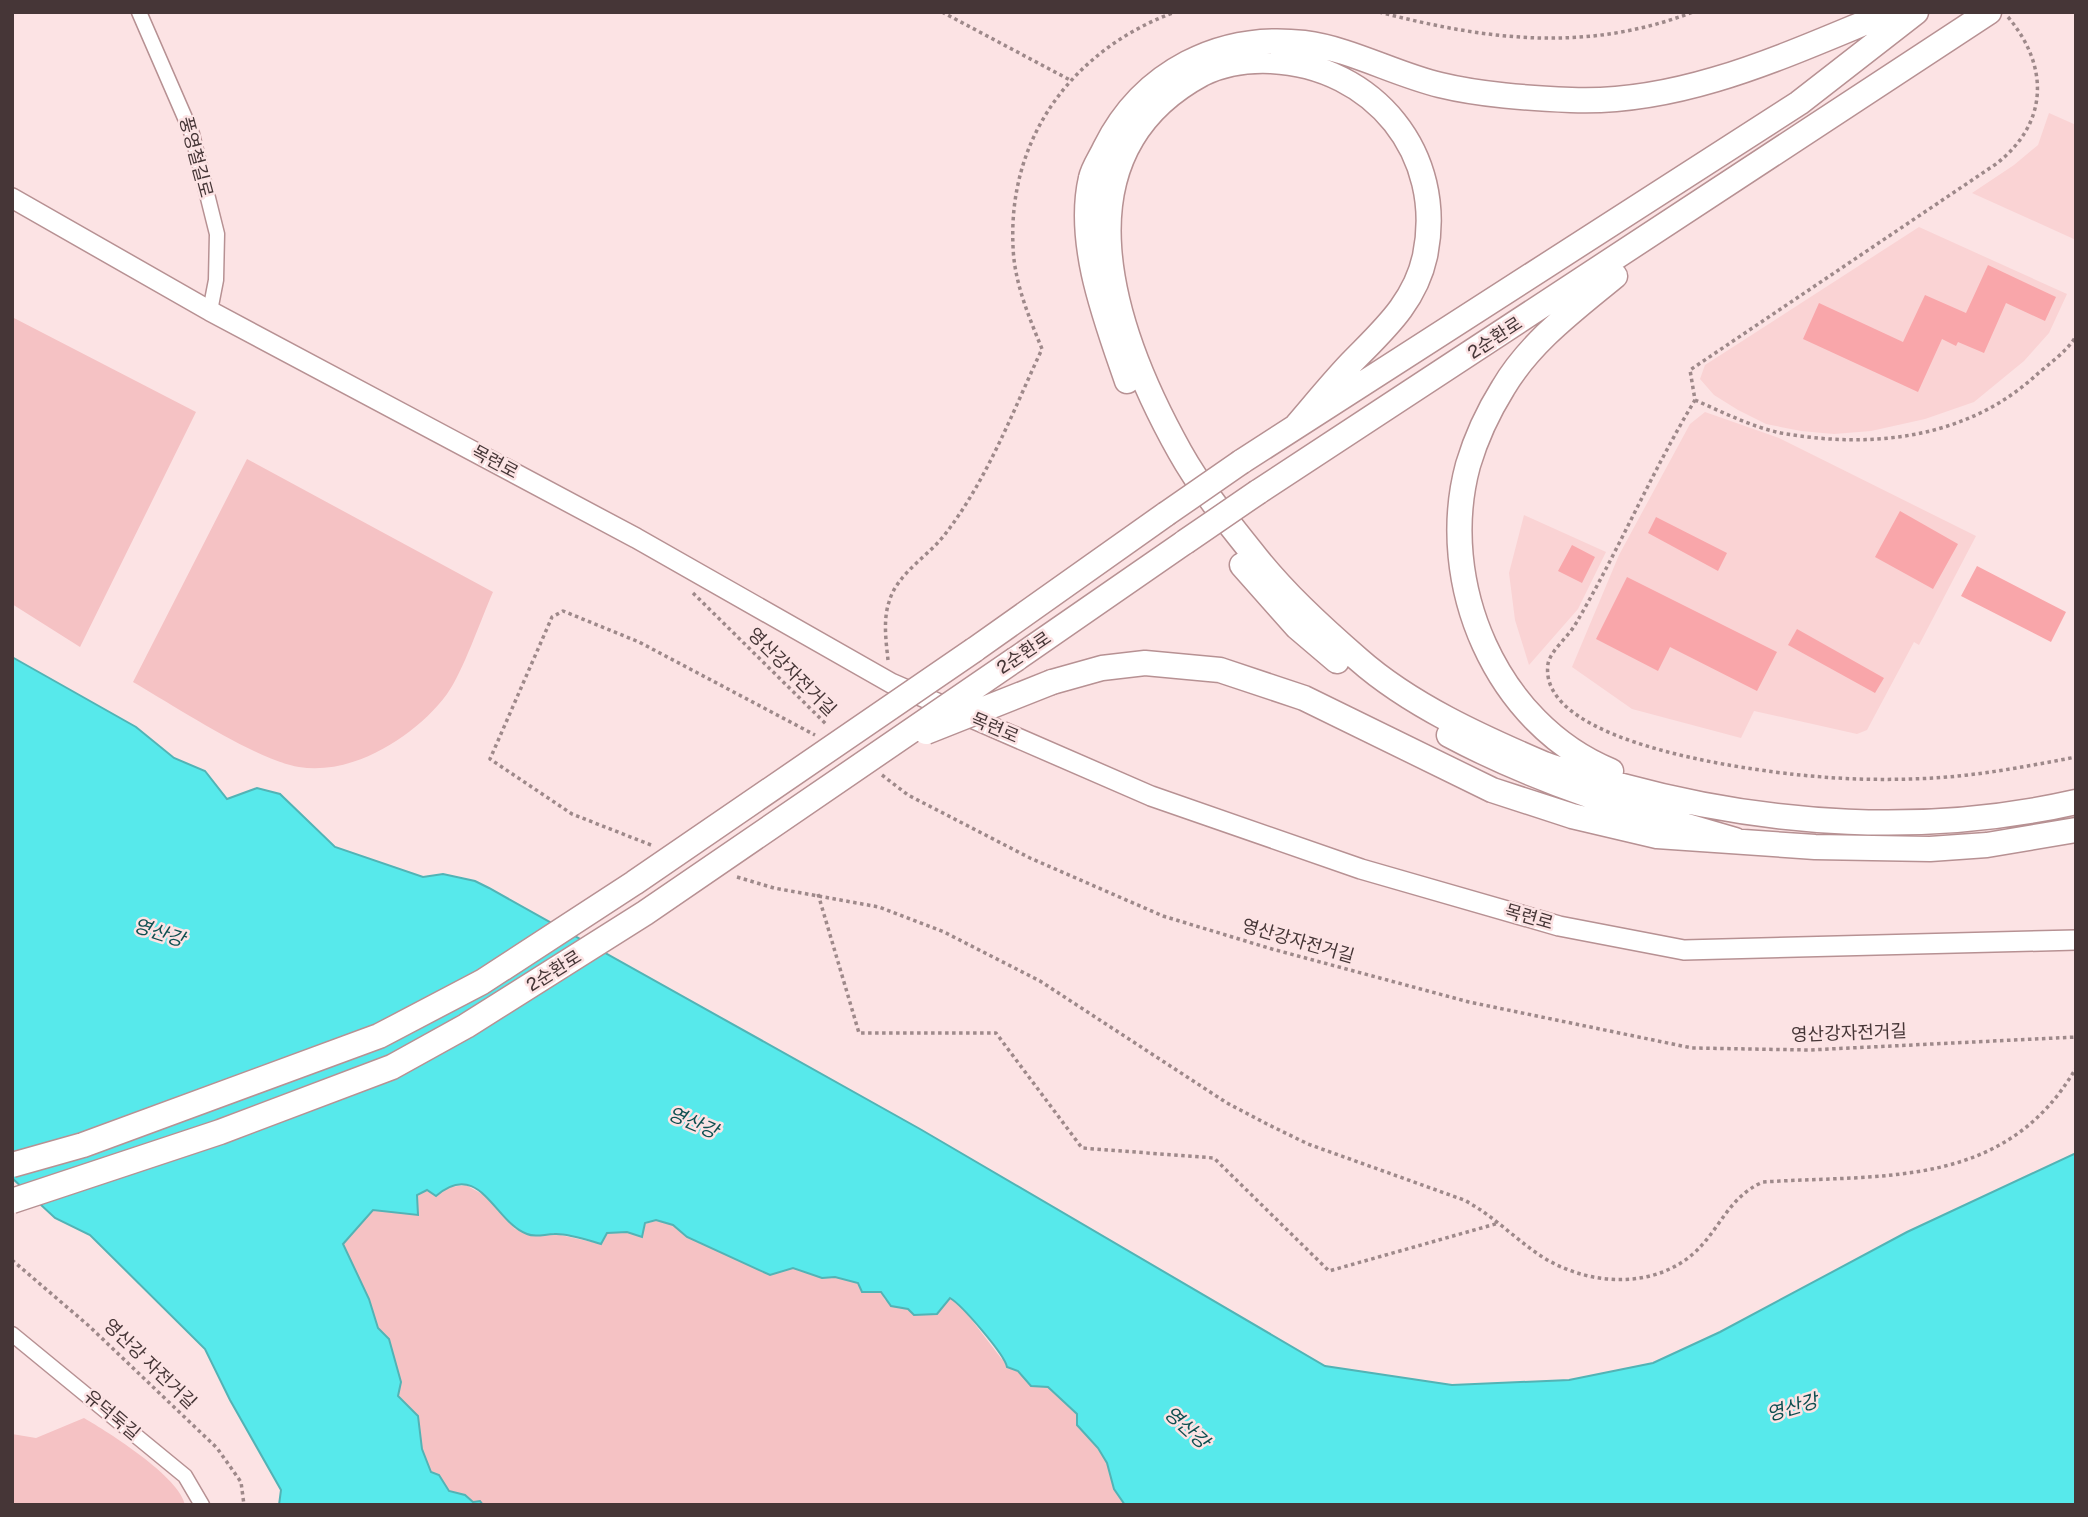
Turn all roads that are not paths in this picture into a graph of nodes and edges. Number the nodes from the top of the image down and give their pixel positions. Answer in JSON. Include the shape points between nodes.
{"nodes":[{"id":1,"x":139,"y":12,"type":"edge"},
{"id":2,"x":1891,"y":12,"type":"edge"},
{"id":3,"x":1916,"y":12,"type":"edge"},
{"id":4,"x":1989,"y":12,"type":"edge"},
{"id":5,"x":12,"y":198,"type":"edge"},
{"id":6,"x":1700,"y":205,"type":"junction"},
{"id":7,"x":210,"y":310,"type":"junction"},
{"id":8,"x":1297,"y":425,"type":"junction"},
{"id":9,"x":890,"y":745,"type":"junction"},
{"id":10,"x":2076,"y":802,"type":"edge"},
{"id":11,"x":1692,"y":805,"type":"junction"},
{"id":12,"x":2076,"y":830,"type":"edge"},
{"id":13,"x":1735,"y":840,"type":"junction"},
{"id":14,"x":2076,"y":940,"type":"edge"},
{"id":15,"x":12,"y":1165,"type":"edge"},
{"id":16,"x":12,"y":1201,"type":"edge"},
{"id":17,"x":12,"y":1334,"type":"edge"},
{"id":18,"x":202,"y":1505,"type":"edge"}],
"edges":[{"from":1,"to":7,"type":"street","name":"풍영철길로","via":[[192,134],[216,234],[216,280]]},
{"from":2,"to":13,"type":"highway","via":[[1756,67],[1693,85],[1599,99],[1440,85],[1304,43],[1231,45],[1188,60],[1154,85],[1114,130],[1091,177],[1088,232],[1094,276],[1128,382],[1177,475],[1264,594],[1352,674],[1429,725],[1495,760],[1591,798]]},
{"from":3,"to":8,"type":"highway","name":"2순환로","via":[[1799,103]]},
{"from":4,"to":6,"type":"highway","name":"2순환로"},
{"from":5,"to":7,"type":"street","name":"목련로"},
{"from":6,"to":9,"type":"highway","name":"2순환로","bridge":true,"via":[[1258,492]]},
{"from":6,"to":11,"type":"highway","via":[[1551,329],[1504,386],[1468,465],[1461,542],[1464,586],[1477,626],[1492,663],[1519,700],[1543,727],[1588,762]]},
{"from":7,"to":14,"type":"street","name":"목련로","via":[[636,538],[891,683],[1151,796],[1362,869],[1559,926],[1684,950]]},
{"from":8,"to":11,"type":"highway","via":[[1410,297],[1424,259],[1429,225],[1426,191],[1406,137],[1368,95],[1299,63],[1258,61],[1221,66],[1159,104],[1125,150],[1110,187],[1106,227],[1110,272],[1147,388],[1182,456],[1252,554],[1363,664],[1413,698],[1549,766]]},
{"from":8,"to":15,"type":"highway","name":"2순환로","bridge":true,"via":[[974,650],[482,982],[379,1036],[83,1145]]},
{"from":9,"to":13,"type":"highway","bridge":true,"via":[[1052,682],[1102,668],[1145,663],[1220,670],[1304,698],[1480,784],[1572,816],[1657,836]]},
{"from":9,"to":16,"type":"highway","name":"2순환로","bridge":true,"via":[[634,920],[392,1067],[220,1132]]},
{"from":10,"to":11,"type":"highway","via":[[1923,823],[1815,822]]},
{"from":12,"to":13,"type":"highway","via":[[1930,849]]},
{"from":17,"to":18,"type":"street","name":"유덕둑길","via":[[185,1476]]}]}
